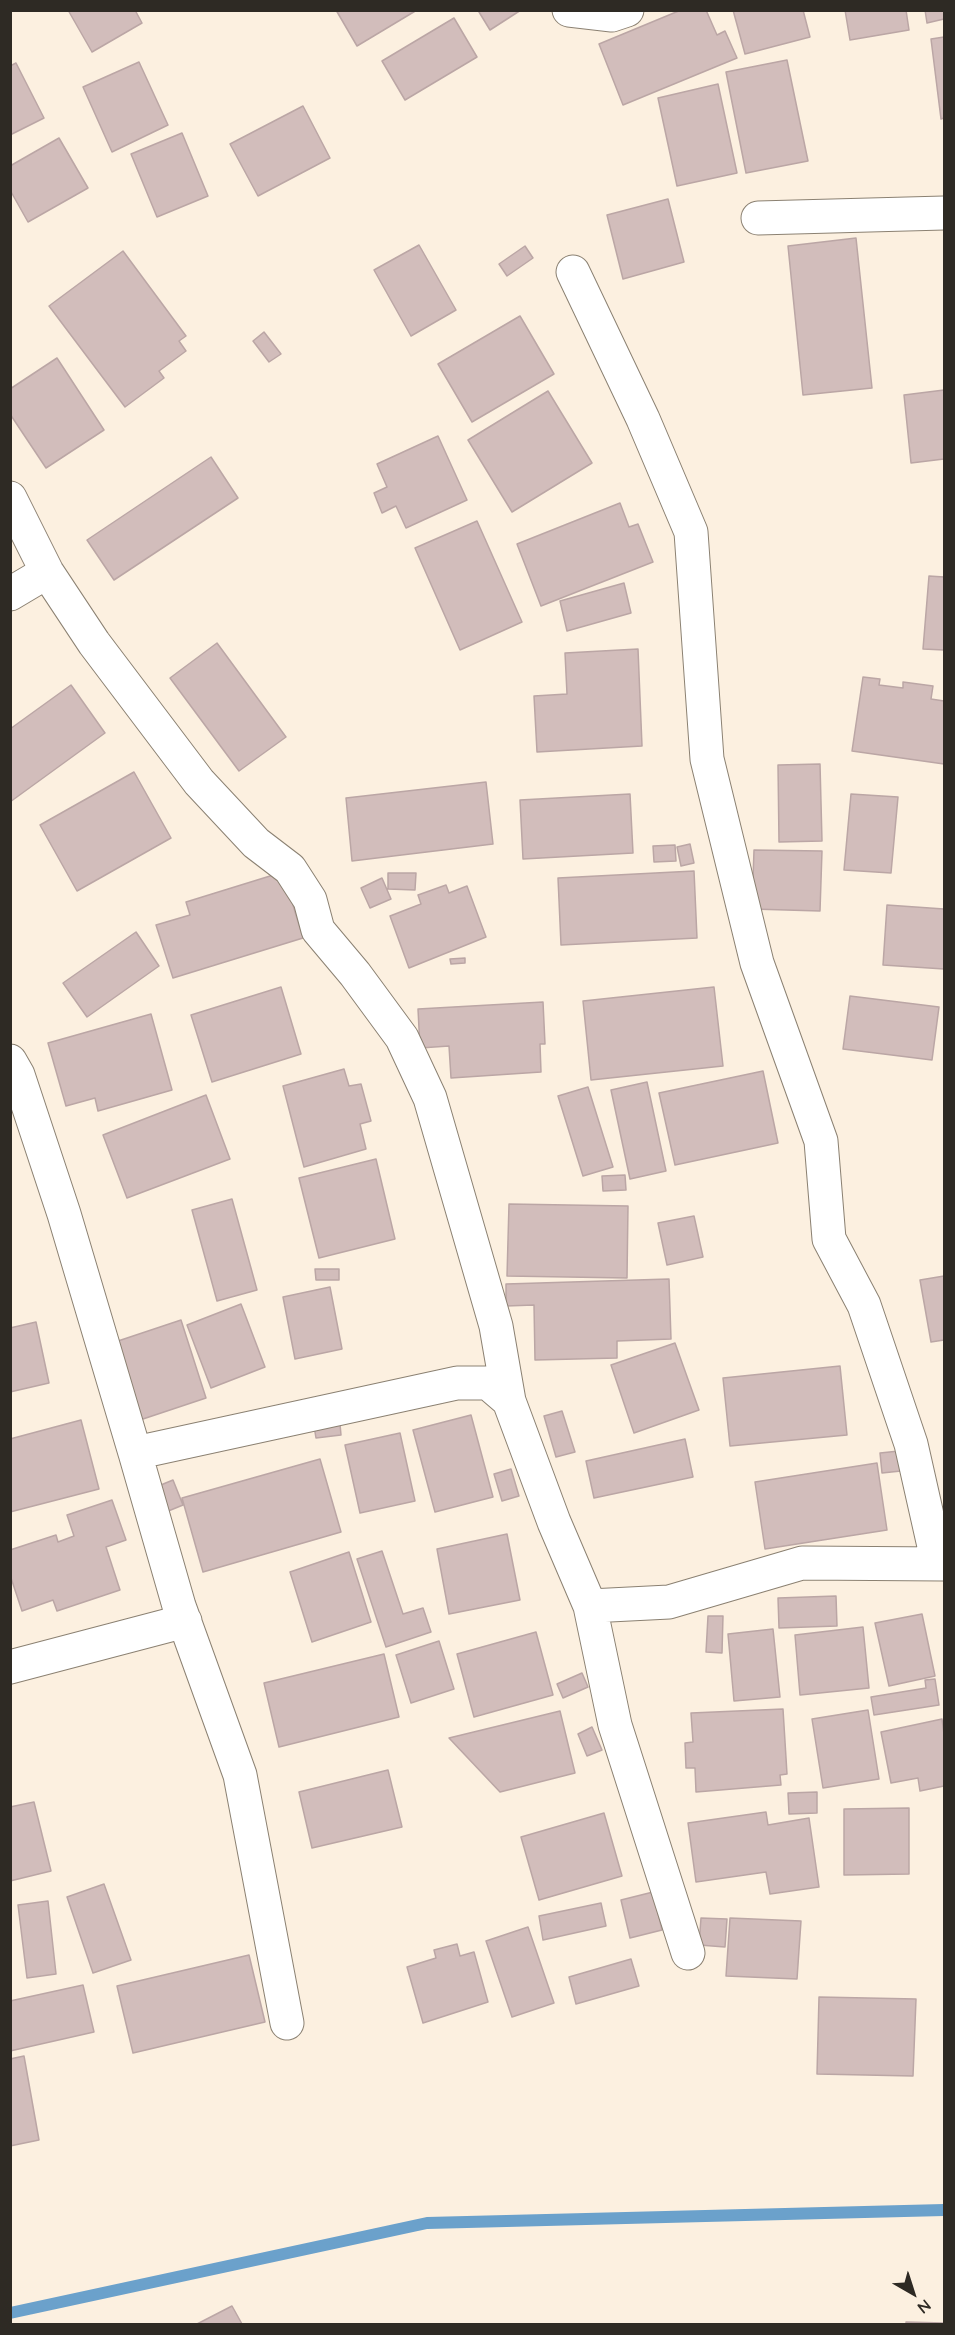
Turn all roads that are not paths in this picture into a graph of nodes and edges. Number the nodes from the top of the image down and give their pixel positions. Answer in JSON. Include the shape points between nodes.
{"nodes":[{"id":1,"x":569,"y":10,"type":"edge"},
{"id":2,"x":627,"y":10,"type":"edge"},
{"id":3,"x":945,"y":213,"type":"edge"},
{"id":4,"x":758,"y":218,"type":"dead end"},
{"id":5,"x":573,"y":272,"type":"dead end"},
{"id":6,"x":10,"y":498,"type":"edge"},
{"id":7,"x":47,"y":572,"type":"junction"},
{"id":8,"x":10,"y":594,"type":"edge"},
{"id":9,"x":10,"y":1061,"type":"edge"},
{"id":10,"x":509,"y":1401,"type":"junction"},
{"id":11,"x":135,"y":1453,"type":"junction"},
{"id":12,"x":941,"y":1564,"type":"edge"},
{"id":13,"x":590,"y":1606,"type":"junction"},
{"id":14,"x":185,"y":1621,"type":"junction"},
{"id":15,"x":10,"y":1667,"type":"edge"},
{"id":16,"x":688,"y":1953,"type":"dead end"},
{"id":17,"x":287,"y":2023,"type":"dead end"}],
"edges":[{"from":1,"to":2,"type":"street","via":[[612,15]]},
{"from":3,"to":4,"type":"street"},
{"from":5,"to":12,"type":"street","via":[[691,532],[707,759],[757,963],[821,1141],[829,1239],[864,1305],[911,1444]]},
{"from":6,"to":7,"type":"street"},
{"from":7,"to":8,"type":"street"},
{"from":7,"to":10,"type":"street","via":[[94,643],[199,782],[256,843],[291,869],[310,900],[318,930],[402,1038],[430,1098],[496,1326]]},
{"from":9,"to":11,"type":"street","via":[[64,1214]]},
{"from":10,"to":11,"type":"street","via":[[488,1383],[457,1383]]},
{"from":10,"to":13,"type":"street"},
{"from":11,"to":14,"type":"street"},
{"from":12,"to":13,"type":"street","via":[[802,1563],[669,1602]]},
{"from":13,"to":16,"type":"street","via":[[615,1725]]},
{"from":14,"to":15,"type":"street"},
{"from":14,"to":17,"type":"street","via":[[240,1775]]}]}
